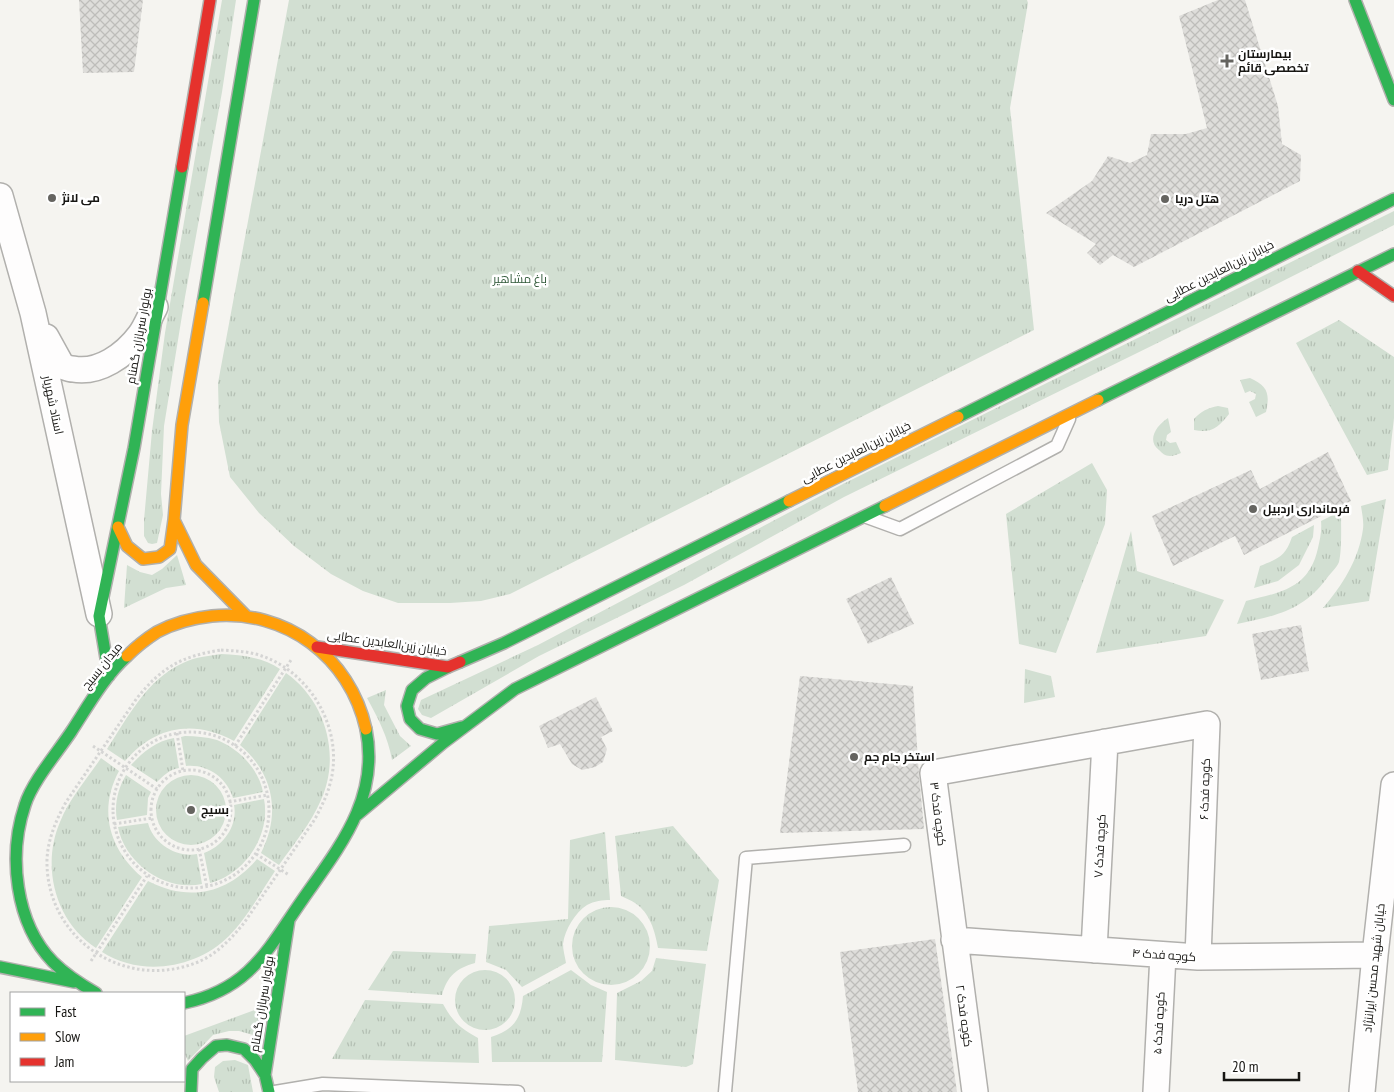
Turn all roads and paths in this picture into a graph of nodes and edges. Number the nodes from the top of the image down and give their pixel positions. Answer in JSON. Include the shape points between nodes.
{"nodes":[{"id":1,"x":210,"y":0,"type":"edge"},
{"id":2,"x":254,"y":0,"type":"edge"},
{"id":3,"x":1356,"y":0,"type":"edge"},
{"id":4,"x":1394,"y":100,"type":"edge"},
{"id":5,"x":0,"y":196,"type":"edge"},
{"id":6,"x":1394,"y":199,"type":"edge"},
{"id":7,"x":1394,"y":254,"type":"edge"},
{"id":8,"x":1358,"y":272,"type":"junction"},
{"id":9,"x":1394,"y":296,"type":"edge"},
{"id":10,"x":159,"y":298,"type":"junction"},
{"id":11,"x":33,"y":313,"type":"junction"},
{"id":12,"x":1072,"y":412,"type":"junction"},
{"id":13,"x":864,"y":516,"type":"junction"},
{"id":14,"x":174,"y":520,"type":"junction"},
{"id":15,"x":118,"y":527,"type":"junction"},
{"id":16,"x":99,"y":616,"type":"junction"},
{"id":17,"x":246,"y":616,"type":"junction"},
{"id":18,"x":305,"y":638,"type":"junction"},
{"id":19,"x":318,"y":647,"type":"junction"},
{"id":20,"x":448,"y":667,"type":"junction"},
{"id":21,"x":285,"y":668,"type":"junction"},
{"id":22,"x":108,"y":676,"type":"junction"},
{"id":23,"x":466,"y":726,"type":"junction"},
{"id":24,"x":71,"y":731,"type":"junction"},
{"id":25,"x":177,"y":734,"type":"junction"},
{"id":26,"x":1105,"y":742,"type":"junction"},
{"id":27,"x":235,"y":746,"type":"junction"},
{"id":28,"x":101,"y":751,"type":"junction"},
{"id":29,"x":125,"y":768,"type":"junction"},
{"id":30,"x":183,"y":771,"type":"junction"},
{"id":31,"x":36,"y":784,"type":"junction"},
{"id":32,"x":1394,"y":785,"type":"edge"},
{"id":33,"x":157,"y":789,"type":"junction"},
{"id":34,"x":267,"y":795,"type":"junction"},
{"id":35,"x":229,"y":802,"type":"junction"},
{"id":36,"x":12,"y":810,"type":"dead end"},
{"id":37,"x":357,"y":815,"type":"junction"},
{"id":38,"x":152,"y":818,"type":"junction"},
{"id":39,"x":114,"y":824,"type":"junction"},
{"id":40,"x":904,"y":846,"type":"dead end"},
{"id":41,"x":199,"y":849,"type":"junction"},
{"id":42,"x":256,"y":854,"type":"junction"},
{"id":43,"x":280,"y":870,"type":"junction"},
{"id":44,"x":147,"y":876,"type":"junction"},
{"id":45,"x":207,"y":887,"type":"junction"},
{"id":46,"x":310,"y":889,"type":"junction"},
{"id":47,"x":289,"y":920,"type":"junction"},
{"id":48,"x":954,"y":940,"type":"junction"},
{"id":49,"x":1094,"y":950,"type":"junction"},
{"id":50,"x":97,"y":953,"type":"junction"},
{"id":51,"x":1163,"y":955,"type":"junction"},
{"id":52,"x":1375,"y":955,"type":"junction"},
{"id":53,"x":1198,"y":958,"type":"junction"},
{"id":54,"x":0,"y":967,"type":"edge"},
{"id":55,"x":77,"y":983,"type":"junction"},
{"id":56,"x":94,"y":992,"type":"edge"},
{"id":57,"x":185,"y":1003,"type":"edge"},
{"id":58,"x":265,"y":1075,"type":"junction"},
{"id":59,"x":187,"y":1090,"type":"edge"},
{"id":60,"x":269,"y":1092,"type":"edge"},
{"id":61,"x":275,"y":1092,"type":"edge"},
{"id":62,"x":518,"y":1092,"type":"edge"},
{"id":63,"x":725,"y":1092,"type":"edge"},
{"id":64,"x":974,"y":1092,"type":"edge"},
{"id":65,"x":1156,"y":1092,"type":"edge"},
{"id":66,"x":1362,"y":1092,"type":"edge"}],
"edges":[{"from":1,"to":10,"type":"main road","name":"بولوار سربازان گمنام"},
{"from":2,"to":14,"type":"main road","via":[[182,424]]},
{"from":3,"to":4,"type":"main road"},
{"from":5,"to":11,"type":"street","name":"استاد شهریار"},
{"from":6,"to":20,"type":"main road","name":"خیابان زین‌العابدین عطایی","via":[[504,643]]},
{"from":7,"to":8,"type":"main road"},
{"from":8,"to":9,"type":"main road"},
{"from":8,"to":12,"type":"main road"},
{"from":10,"to":11,"type":"street","via":[[142,334],[128,348],[108,363],[84,370],[62,366]]},
{"from":10,"to":15,"type":"main road","name":"بولوار سربازان گمنام"},
{"from":11,"to":16,"type":"street","name":"استاد شهریار"},
{"from":12,"to":13,"type":"main road"},
{"from":12,"to":13,"type":"lane","via":[[1057,446],[900,529]]},
{"from":13,"to":23,"type":"main road","via":[[515,689]]},
{"from":14,"to":15,"type":"main road","via":[[170,549],[159,557],[144,559],[127,546]]},
{"from":14,"to":17,"type":"main road","via":[[196,565]]},
{"from":15,"to":16,"type":"main road","name":"بولوار سربازان گمنام"},
{"from":16,"to":22,"type":"main road","name":"بولوار سربازان گمنام"},
{"from":17,"to":18,"type":"main road","name":"میدان بسیج","via":[[271,622]]},
{"from":17,"to":22,"type":"main road","name":"میدان بسیج","via":[[219,614],[193,618],[168,627],[124,657]]},
{"from":18,"to":19,"type":"main road","name":"میدان بسیج"},
{"from":18,"to":21,"type":"path"},
{"from":19,"to":20,"type":"main road","name":"خیابان زین‌العابدین عطایی"},
{"from":19,"to":37,"type":"main road","name":"میدان بسیج","via":[[351,687],[368,737],[366,790]]},
{"from":20,"to":23,"type":"main road","via":[[426,678],[412,690],[407,706],[410,719],[420,729],[437,734]]},
{"from":21,"to":27,"type":"path"},
{"from":21,"to":28,"type":"path","via":[[240,651],[201,653],[182,660],[150,682]]},
{"from":21,"to":43,"type":"path","via":[[309,688],[320,705],[333,742],[334,762],[325,801]]},
{"from":22,"to":24,"type":"main road","name":"میدان بسیج"},
{"from":23,"to":37,"type":"main road"},
{"from":24,"to":28,"type":"path"},
{"from":24,"to":31,"type":"main road","name":"میدان بسیج"},
{"from":25,"to":27,"type":"path","via":[[202,732]]},
{"from":25,"to":29,"type":"path","via":[[151,742]]},
{"from":25,"to":30,"type":"path"},
{"from":26,"to":48,"type":"street","name":"کوچه فدک ۳","via":[[933,773]]},
{"from":26,"to":49,"type":"street","name":"کوچه فدک ۷"},
{"from":26,"to":53,"type":"street","name":"کوچه فدک ۶","via":[[1207,724]]},
{"from":27,"to":34,"type":"path","via":[[259,771]]},
{"from":28,"to":29,"type":"path"},
{"from":28,"to":50,"type":"path","via":[[56,820],[47,859],[48,878],[61,916],[72,932]]},
{"from":29,"to":33,"type":"path"},
{"from":29,"to":39,"type":"path","via":[[113,799]]},
{"from":30,"to":33,"type":"path","via":[[166,779]]},
{"from":30,"to":35,"type":"path","via":[[202,772],[213,777],[222,786]]},
{"from":31,"to":36,"type":"main road"},
{"from":31,"to":55,"type":"main road","name":"میدان بسیج","via":[[16,831],[12,857],[13,884],[19,909],[35,941],[45,955]]},
{"from":32,"to":52,"type":"street","name":"خیابان شهید محسن ایراننژاد"},
{"from":33,"to":38,"type":"path","via":[[152,799]]},
{"from":34,"to":35,"type":"path"},
{"from":34,"to":42,"type":"path","via":[[268,822]]},
{"from":35,"to":41,"type":"path","via":[[229,822],[224,833],[215,842]]},
{"from":37,"to":46,"type":"main road","name":"میدان بسیج"},
{"from":38,"to":39,"type":"path"},
{"from":38,"to":41,"type":"path","via":[[159,835],[168,844],[179,849]]},
{"from":39,"to":44,"type":"path","via":[[122,850]]},
{"from":40,"to":63,"type":"lane","via":[[746,858]]},
{"from":41,"to":45,"type":"path"},
{"from":42,"to":43,"type":"path"},
{"from":42,"to":45,"type":"path","via":[[230,878]]},
{"from":43,"to":46,"type":"path"},
{"from":43,"to":50,"type":"path","via":[[232,939],[199,962],[160,971],[141,970],[121,966]]},
{"from":44,"to":45,"type":"path","via":[[179,888]]},
{"from":44,"to":50,"type":"path"},
{"from":46,"to":47,"type":"main road","name":"میدان بسیج"},
{"from":47,"to":57,"type":"main road","name":"میدان بسیج","via":[[257,964],[236,981],[213,994]]},
{"from":47,"to":58,"type":"main road","name":"بولوار سربازان گمنام"},
{"from":48,"to":49,"type":"street","name":"کوچه فدک ۴"},
{"from":48,"to":64,"type":"street","name":"کوچه فدک ۲"},
{"from":49,"to":51,"type":"street","name":"کوچه فدک ۴"},
{"from":50,"to":55,"type":"path"},
{"from":51,"to":53,"type":"street","name":"کوچه فدک ۴"},
{"from":51,"to":65,"type":"street","name":"کوچه فدک ۵"},
{"from":52,"to":53,"type":"street","name":"کوچه فدک ۴"},
{"from":52,"to":66,"type":"street","name":"خیابان شهید محسن ایراننژاد"},
{"from":54,"to":55,"type":"main road"},
{"from":55,"to":56,"type":"main road","name":"میدان بسیج"},
{"from":58,"to":59,"type":"main road","via":[[244,1049],[216,1046],[192,1070]]},
{"from":58,"to":60,"type":"main road","name":"بولوار سربازان گمنام"},
{"from":61,"to":62,"type":"lane","via":[[323,1084]]}]}
